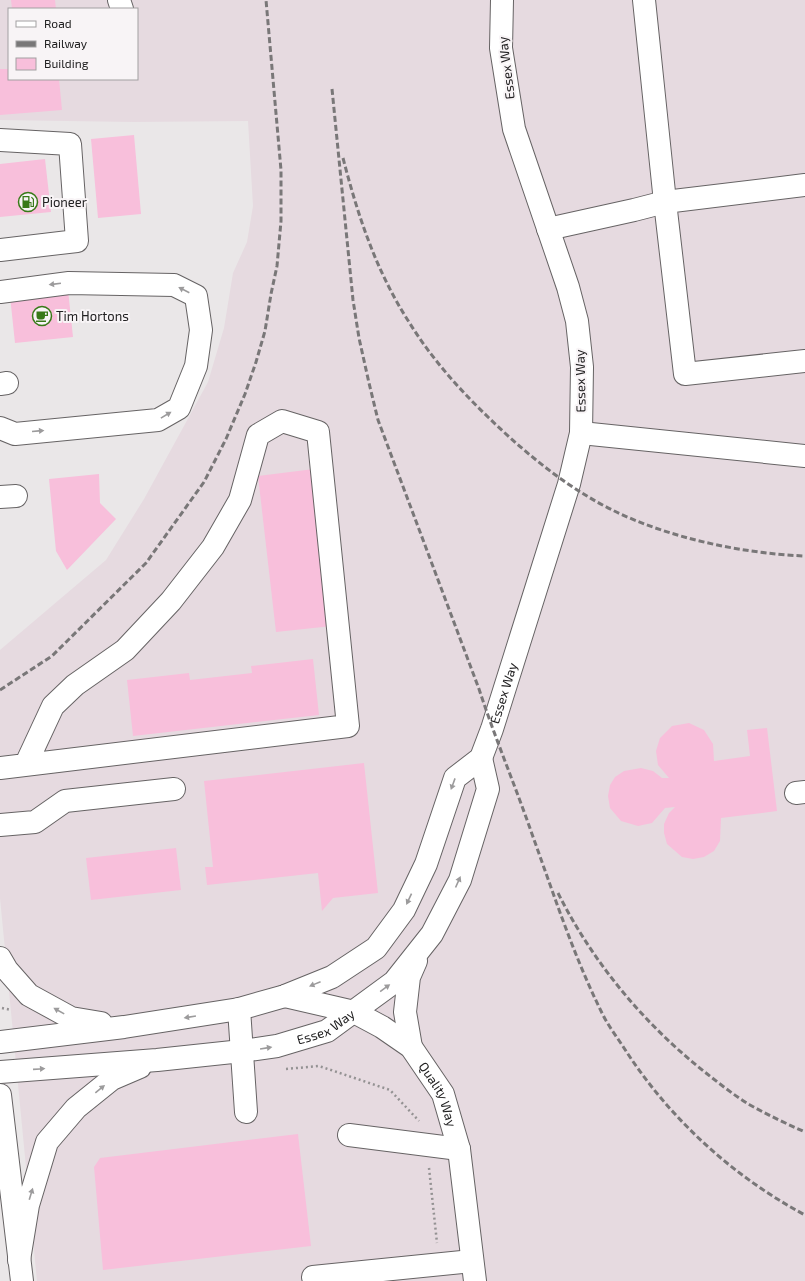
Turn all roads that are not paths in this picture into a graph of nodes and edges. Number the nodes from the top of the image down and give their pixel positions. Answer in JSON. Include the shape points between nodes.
{"nodes":[{"id":1,"x":502,"y":0,"type":"edge"},
{"id":2,"x":644,"y":0,"type":"edge"},
{"id":3,"x":0,"y":140,"type":"edge"},
{"id":4,"x":805,"y":185,"type":"edge"},
{"id":5,"x":665,"y":202,"type":"junction"},
{"id":6,"x":548,"y":229,"type":"junction"},
{"id":7,"x":0,"y":250,"type":"edge"},
{"id":8,"x":0,"y":292,"type":"edge"},
{"id":9,"x":805,"y":362,"type":"edge"},
{"id":10,"x":0,"y":428,"type":"edge"},
{"id":11,"x":581,"y":433,"type":"junction"},
{"id":12,"x":805,"y":456,"type":"edge"},
{"id":13,"x":480,"y":758,"type":"junction"},
{"id":14,"x":26,"y":764,"type":"junction"},
{"id":15,"x":0,"y":768,"type":"edge"},
{"id":16,"x":174,"y":789,"type":"dead end"},
{"id":17,"x":0,"y":825,"type":"edge"},
{"id":18,"x":422,"y":946,"type":"junction"},
{"id":19,"x":0,"y":958,"type":"edge"},
{"id":20,"x":285,"y":996,"type":"junction"},
{"id":21,"x":240,"y":1009,"type":"junction"},
{"id":22,"x":354,"y":1012,"type":"junction"},
{"id":23,"x":124,"y":1027,"type":"junction"},
{"id":24,"x":0,"y":1042,"type":"edge"},
{"id":25,"x":411,"y":1047,"type":"junction"},
{"id":26,"x":242,"y":1051,"type":"junction"},
{"id":27,"x":157,"y":1060,"type":"junction"},
{"id":28,"x":0,"y":1072,"type":"edge"},
{"id":29,"x":0,"y":1095,"type":"edge"},
{"id":30,"x":246,"y":1112,"type":"dead end"},
{"id":31,"x":349,"y":1135,"type":"dead end"},
{"id":32,"x":459,"y":1149,"type":"junction"},
{"id":33,"x":20,"y":1271,"type":"edge"},
{"id":34,"x":473,"y":1271,"type":"edge"},
{"id":35,"x":313,"y":1277,"type":"dead end"}],
"edges":[{"from":1,"to":6,"type":"street","name":"Essex Way","via":[[501,48],[514,129]]},
{"from":2,"to":5,"type":"street"},
{"from":3,"to":7,"type":"street","via":[[70,144],[77,241]]},
{"from":4,"to":5,"type":"street"},
{"from":5,"to":6,"type":"street"},
{"from":5,"to":9,"type":"street","via":[[685,374]]},
{"from":6,"to":11,"type":"street","name":"Essex Way","via":[[577,322],[582,367]]},
{"from":10,"to":8,"type":"street","one_way":true,"via":[[15,434],[158,420],[179,408],[196,366],[201,330],[196,296],[174,285],[69,283]]},
{"from":11,"to":12,"type":"street"},
{"from":11,"to":13,"type":"street","name":"Essex Way","via":[[569,484],[494,722]]},
{"from":18,"to":13,"type":"street","name":"Essex Way","one_way":true,"via":[[432,934],[460,880],[488,789]]},
{"from":13,"to":20,"type":"street","one_way":true,"via":[[455,778],[426,864],[404,910],[376,948],[332,977]]},
{"from":14,"to":14,"type":"street","via":[[348,726],[318,432],[282,421],[258,435],[240,500],[214,547],[171,601],[125,650],[75,685],[53,706]]},
{"from":14,"to":15,"type":"street"},
{"from":16,"to":17,"type":"street","via":[[65,801],[35,822]]},
{"from":22,"to":18,"type":"street","name":"Essex Way","one_way":true,"via":[[394,982]]},
{"from":18,"to":25,"type":"street","via":[[409,977],[405,1012]]},
{"from":23,"to":19,"type":"street","one_way":true,"via":[[71,1018],[29,995]]},
{"from":20,"to":21,"type":"street"},
{"from":20,"to":22,"type":"street","name":"Quality Way"},
{"from":21,"to":23,"type":"street","one_way":true},
{"from":21,"to":26,"type":"street"},
{"from":22,"to":25,"type":"street","name":"Quality Way"},
{"from":26,"to":22,"type":"street","name":"Essex Way","one_way":true,"via":[[277,1046],[328,1031]]},
{"from":23,"to":24,"type":"street"},
{"from":25,"to":32,"type":"street","name":"Quality Way","via":[[443,1094]]},
{"from":26,"to":27,"type":"street","name":"Essex Way"},
{"from":26,"to":30,"type":"street"},
{"from":28,"to":27,"type":"street","name":"Essex Way","one_way":true},
{"from":33,"to":27,"type":"street","one_way":true,"via":[[28,1205],[47,1142],[76,1108],[112,1079]]},
{"from":29,"to":33,"type":"street"},
{"from":31,"to":32,"type":"street"},
{"from":32,"to":34,"type":"street","name":"Quality Way"},
{"from":34,"to":35,"type":"street","via":[[440,1264]]}]}
